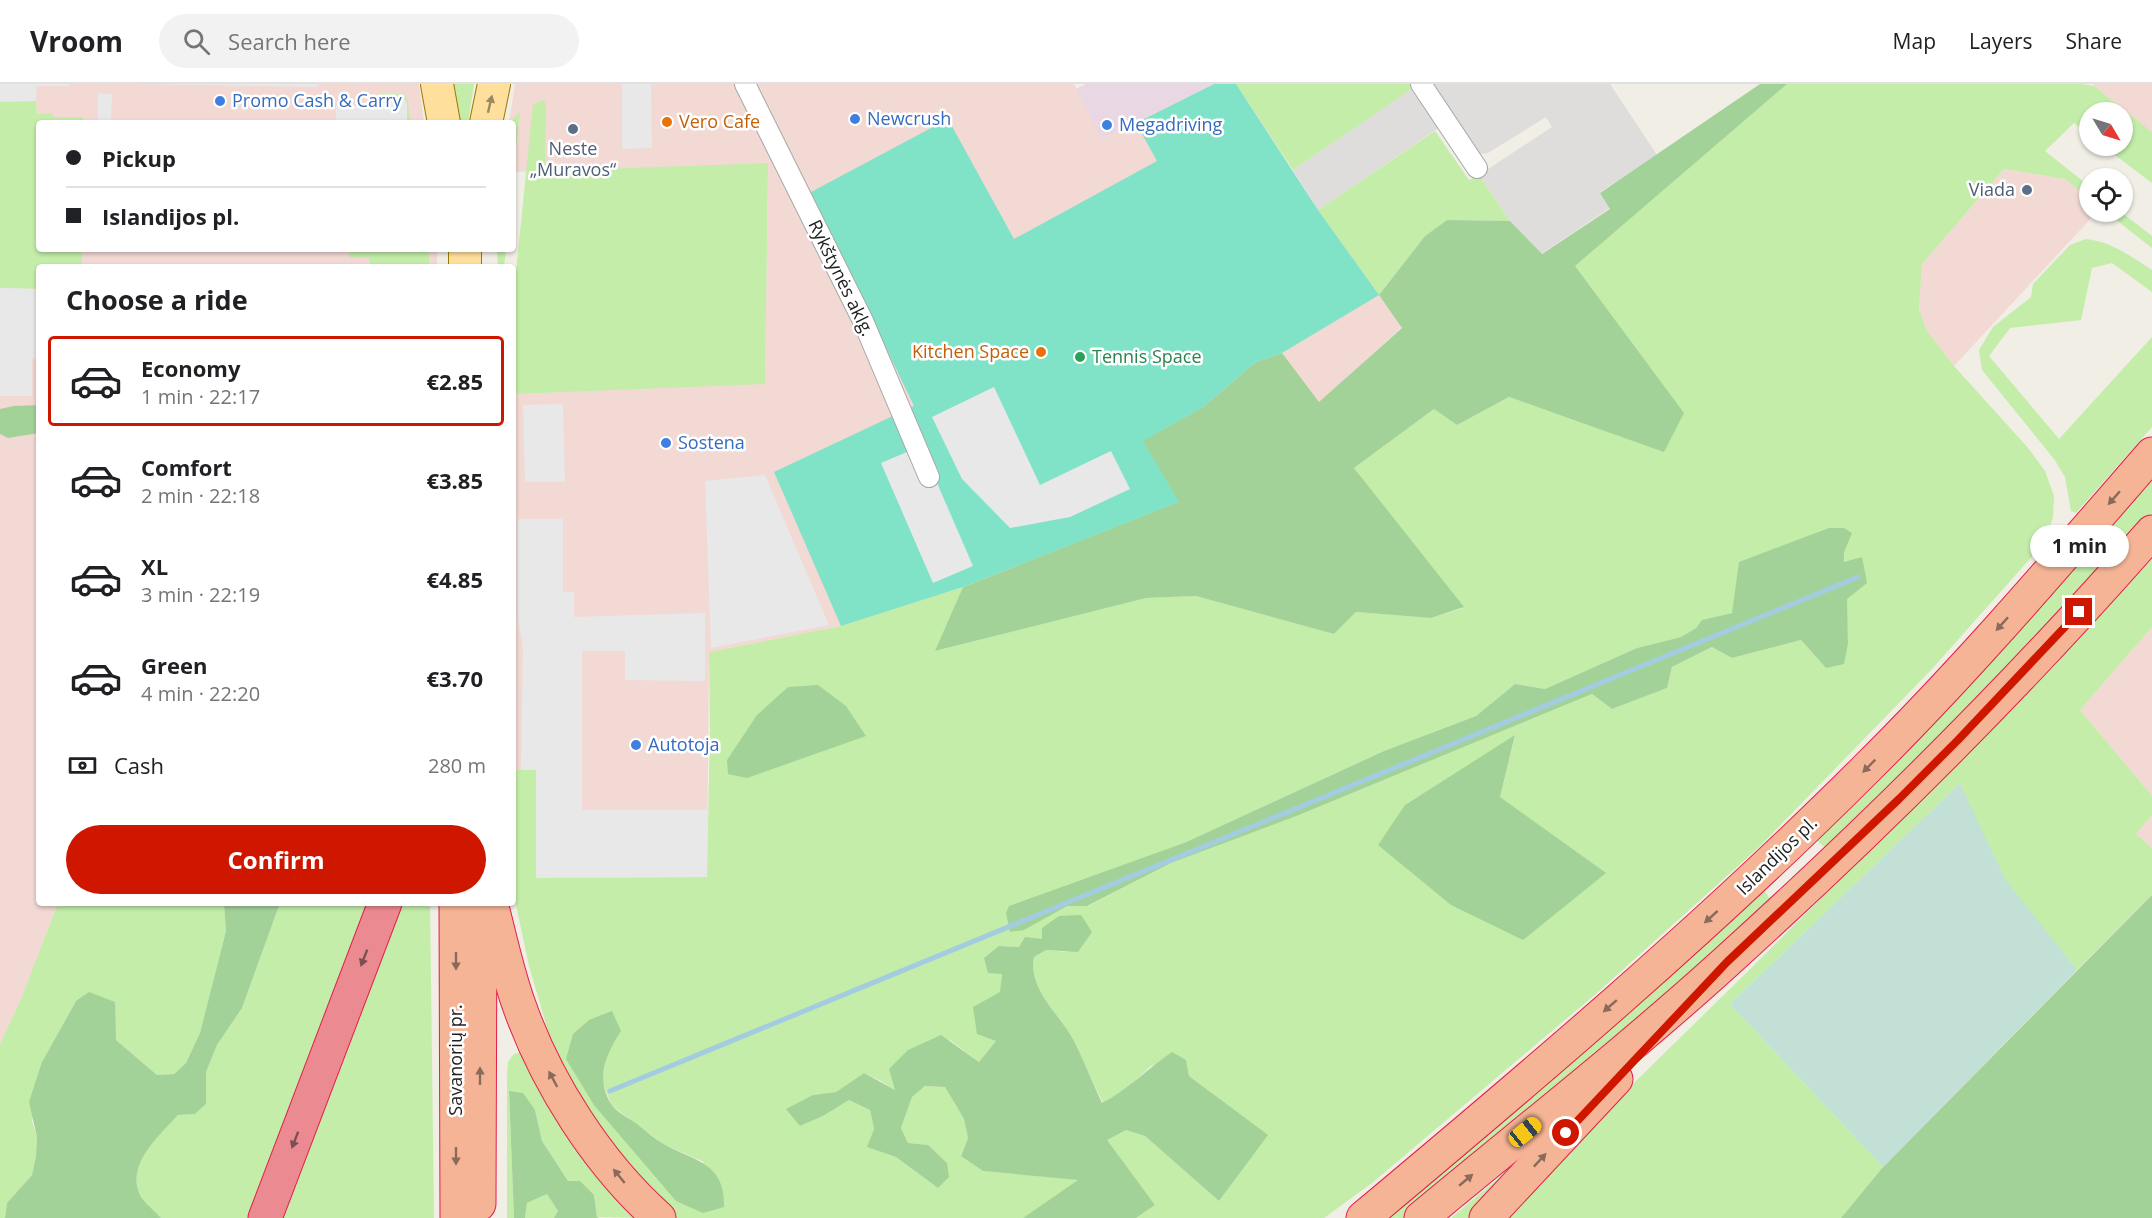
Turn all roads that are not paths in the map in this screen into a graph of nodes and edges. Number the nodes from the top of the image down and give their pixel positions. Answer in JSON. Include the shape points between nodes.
{"nodes":[{"id":1,"x":437,"y":84,"type":"edge"},
{"id":2,"x":494,"y":84,"type":"edge"},
{"id":3,"x":745,"y":84,"type":"edge"},
{"id":4,"x":1421,"y":84,"type":"edge"},
{"id":5,"x":443,"y":120,"type":"edge"},
{"id":6,"x":487,"y":120,"type":"edge"},
{"id":7,"x":1477,"y":168,"type":"dead end"},
{"id":8,"x":2152,"y":454,"type":"edge"},
{"id":9,"x":929,"y":477,"type":"dead end"},
{"id":10,"x":2152,"y":532,"type":"edge"},
{"id":11,"x":384,"y":906,"type":"edge"},
{"id":12,"x":456,"y":906,"type":"edge"},
{"id":13,"x":480,"y":906,"type":"edge"},
{"id":14,"x":492,"y":906,"type":"edge"},
{"id":15,"x":1727,"y":962,"type":"junction"},
{"id":16,"x":1389,"y":1196,"type":"junction"},
{"id":17,"x":265,"y":1218,"type":"edge"},
{"id":18,"x":457,"y":1218,"type":"edge"},
{"id":19,"x":479,"y":1218,"type":"edge"},
{"id":20,"x":659,"y":1218,"type":"edge"},
{"id":21,"x":1354,"y":1218,"type":"edge"},
{"id":22,"x":1363,"y":1218,"type":"edge"},
{"id":23,"x":1421,"y":1218,"type":"edge"},
{"id":24,"x":1486,"y":1218,"type":"edge"}],
"edges":[{"from":1,"to":5,"type":"main road"},
{"from":6,"to":2,"type":"main road","one_way":true},
{"from":3,"to":9,"type":"street","name":"Rykštynės aklg.","via":[[863,321]]},
{"from":4,"to":7,"type":"street"},
{"from":8,"to":16,"type":"highway","name":"Islandijos pl.","one_way":true,"via":[[1868,768],[1655,968]]},
{"from":10,"to":15,"type":"highway","via":[[1958,740]]},
{"from":11,"to":17,"type":"highway","one_way":true},
{"from":12,"to":18,"type":"highway","name":"Savanorių pr.","one_way":true},
{"from":19,"to":13,"type":"highway","name":"Savanorių pr.","one_way":true},
{"from":20,"to":14,"type":"highway","one_way":true,"via":[[600,1152],[561,1094],[519,1006]]},
{"from":23,"to":15,"type":"highway","one_way":true},
{"from":24,"to":15,"type":"highway","one_way":true},
{"from":16,"to":21,"type":"highway"},
{"from":16,"to":22,"type":"highway","name":"Islandijos pl."}]}
